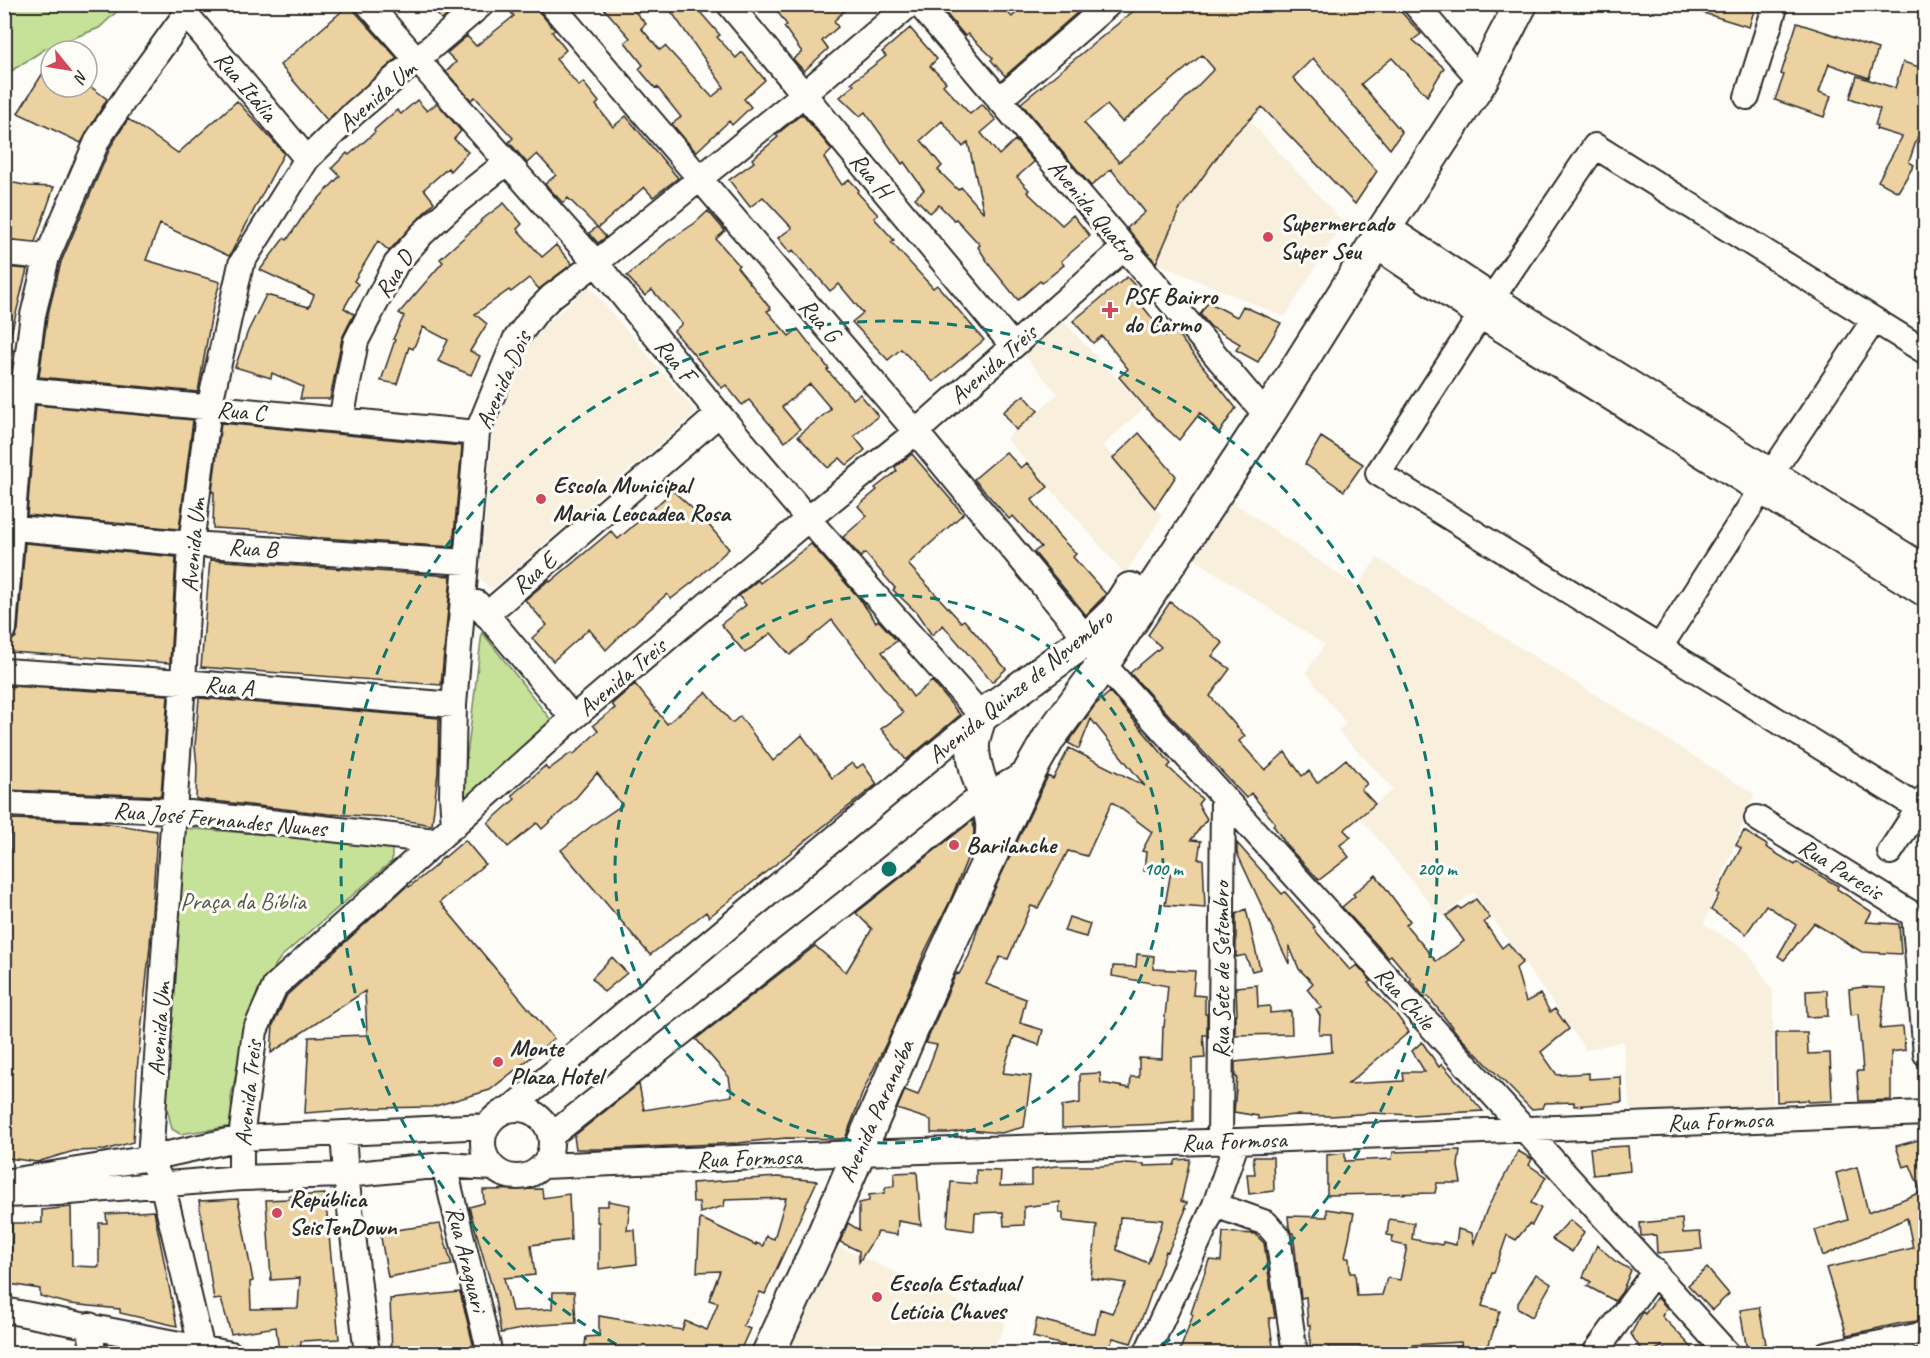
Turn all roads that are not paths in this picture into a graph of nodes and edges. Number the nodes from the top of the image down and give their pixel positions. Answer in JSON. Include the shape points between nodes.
{"nodes":[{"id":1,"x":368,"y":4,"type":"edge"},
{"id":2,"x":482,"y":4,"type":"edge"},
{"id":3,"x":550,"y":4,"type":"edge"},
{"id":4,"x":729,"y":4,"type":"edge"},
{"id":5,"x":910,"y":4,"type":"edge"},
{"id":6,"x":919,"y":4,"type":"edge"},
{"id":7,"x":1109,"y":4,"type":"edge"},
{"id":8,"x":1415,"y":4,"type":"edge"},
{"id":9,"x":1505,"y":4,"type":"edge"},
{"id":10,"x":1521,"y":4,"type":"edge"},
{"id":11,"x":1776,"y":4,"type":"edge"},
{"id":12,"x":189,"y":9,"type":"edge"},
{"id":13,"x":417,"y":62,"type":"junction"},
{"id":14,"x":1474,"y":72,"type":"junction"},
{"id":15,"x":804,"y":94,"type":"junction"},
{"id":16,"x":1747,"y":97,"type":"dead end"},
{"id":17,"x":999,"y":100,"type":"junction"},
{"id":18,"x":307,"y":159,"type":"junction"},
{"id":19,"x":506,"y":163,"type":"junction"},
{"id":20,"x":700,"y":179,"type":"junction"},
{"id":21,"x":1380,"y":235,"type":"junction"},
{"id":22,"x":1125,"y":247,"type":"junction"},
{"id":23,"x":4,"y":254,"type":"edge"},
{"id":24,"x":47,"y":257,"type":"junction"},
{"id":25,"x":596,"y":263,"type":"junction"},
{"id":26,"x":1486,"y":307,"type":"junction"},
{"id":27,"x":1874,"y":320,"type":"junction"},
{"id":28,"x":1013,"y":346,"type":"junction"},
{"id":29,"x":1926,"y":352,"type":"edge"},
{"id":30,"x":14,"y":388,"type":"edge"},
{"id":31,"x":209,"y":408,"type":"junction"},
{"id":32,"x":1260,"y":408,"type":"junction"},
{"id":33,"x":718,"y":414,"type":"junction"},
{"id":34,"x":341,"y":420,"type":"junction"},
{"id":35,"x":916,"y":432,"type":"junction"},
{"id":36,"x":477,"y":433,"type":"junction"},
{"id":37,"x":1773,"y":471,"type":"junction"},
{"id":38,"x":1759,"y":492,"type":"junction"},
{"id":39,"x":808,"y":519,"type":"junction"},
{"id":40,"x":9,"y":527,"type":"edge"},
{"id":41,"x":191,"y":544,"type":"junction"},
{"id":42,"x":1926,"y":568,"type":"edge"},
{"id":43,"x":465,"y":574,"type":"junction"},
{"id":44,"x":1926,"y":595,"type":"edge"},
{"id":45,"x":486,"y":615,"type":"junction"},
{"id":46,"x":4,"y":629,"type":"edge"},
{"id":47,"x":1660,"y":647,"type":"junction"},
{"id":48,"x":1095,"y":651,"type":"junction"},
{"id":49,"x":4,"y":671,"type":"edge"},
{"id":50,"x":183,"y":682,"type":"junction"},
{"id":51,"x":454,"y":705,"type":"junction"},
{"id":52,"x":981,"y":716,"type":"junction"},
{"id":53,"x":573,"y":718,"type":"junction"},
{"id":54,"x":1030,"y":771,"type":"junction"},
{"id":55,"x":984,"y":795,"type":"junction"},
{"id":56,"x":1222,"y":797,"type":"junction"},
{"id":57,"x":1922,"y":802,"type":"edge"},
{"id":58,"x":4,"y":804,"type":"edge"},
{"id":59,"x":173,"y":811,"type":"junction"},
{"id":60,"x":1757,"y":818,"type":"dead end"},
{"id":61,"x":445,"y":833,"type":"junction"},
{"id":62,"x":1890,"y":852,"type":"dead end"},
{"id":63,"x":986,"y":869,"type":"junction"},
{"id":64,"x":1920,"y":917,"type":"edge"},
{"id":65,"x":1926,"y":1054,"type":"edge"},
{"id":66,"x":510,"y":1109,"type":"junction"},
{"id":67,"x":1926,"y":1113,"type":"edge"},
{"id":68,"x":487,"y":1126,"type":"junction"},
{"id":69,"x":1523,"y":1129,"type":"junction"},
{"id":70,"x":343,"y":1133,"type":"junction"},
{"id":71,"x":552,"y":1134,"type":"junction"},
{"id":72,"x":241,"y":1138,"type":"junction"},
{"id":73,"x":1228,"y":1141,"type":"junction"},
{"id":74,"x":858,"y":1153,"type":"junction"},
{"id":75,"x":150,"y":1158,"type":"junction"},
{"id":76,"x":444,"y":1165,"type":"junction"},
{"id":77,"x":543,"y":1166,"type":"junction"},
{"id":78,"x":494,"y":1168,"type":"junction"},
{"id":79,"x":346,"y":1175,"type":"junction"},
{"id":80,"x":241,"y":1178,"type":"junction"},
{"id":81,"x":4,"y":1182,"type":"edge"},
{"id":82,"x":162,"y":1184,"type":"junction"},
{"id":83,"x":4,"y":1195,"type":"edge"},
{"id":84,"x":1215,"y":1205,"type":"junction"},
{"id":85,"x":1655,"y":1271,"type":"junction"},
{"id":86,"x":4,"y":1310,"type":"edge"},
{"id":87,"x":90,"y":1325,"type":"junction"},
{"id":88,"x":1926,"y":1334,"type":"edge"},
{"id":89,"x":202,"y":1351,"type":"edge"},
{"id":90,"x":93,"y":1353,"type":"edge"},
{"id":91,"x":231,"y":1353,"type":"edge"},
{"id":92,"x":367,"y":1353,"type":"edge"},
{"id":93,"x":490,"y":1353,"type":"edge"},
{"id":94,"x":768,"y":1353,"type":"edge"},
{"id":95,"x":1146,"y":1353,"type":"edge"},
{"id":96,"x":1295,"y":1353,"type":"edge"},
{"id":97,"x":1594,"y":1353,"type":"edge"},
{"id":98,"x":1728,"y":1353,"type":"edge"},
{"id":99,"x":1826,"y":1353,"type":"edge"}],
"edges":[{"from":1,"to":13,"type":"street","name":"Rua F"},
{"from":2,"to":13,"type":"street","name":"Avenida Um"},
{"from":3,"to":20,"type":"street","name":"Rua G"},
{"from":4,"to":15,"type":"street","name":"Rua H"},
{"from":5,"to":15,"type":"street","name":"Avenida Dois"},
{"from":6,"to":17,"type":"street","name":"Avenida Quatro"},
{"from":7,"to":17,"type":"street"},
{"from":8,"to":14,"type":"street"},
{"from":9,"to":14,"type":"main road","name":"Avenida Quinze de Novembro"},
{"from":10,"to":14,"type":"main road","name":"Avenida Quinze de Novembro"},
{"from":11,"to":16,"type":"street"},
{"from":12,"to":18,"type":"street","name":"Rua Itália"},
{"from":12,"to":24,"type":"street","via":[[98,139]]},
{"from":13,"to":18,"type":"street","name":"Avenida Um","via":[[354,113]]},
{"from":13,"to":19,"type":"street","name":"Rua F"},
{"from":14,"to":21,"type":"main road","name":"Avenida Quinze de Novembro"},
{"from":14,"to":32,"type":"main road","name":"Avenida Quinze de Novembro"},
{"from":15,"to":20,"type":"street","name":"Avenida Dois"},
{"from":15,"to":28,"type":"street","name":"Rua H"},
{"from":17,"to":22,"type":"street","name":"Avenida Quatro"},
{"from":18,"to":31,"type":"street","name":"Avenida Um","via":[[241,264]]},
{"from":19,"to":25,"type":"street","name":"Rua F"},
{"from":19,"to":34,"type":"street","name":"Rua D","via":[[422,234],[396,264],[356,341]]},
{"from":20,"to":25,"type":"street","name":"Avenida Dois"},
{"from":20,"to":35,"type":"street","name":"Rua G"},
{"from":21,"to":26,"type":"street"},
{"from":21,"to":32,"type":"main road","name":"Avenida Quinze de Novembro"},
{"from":22,"to":28,"type":"street","name":"Avenida Treis"},
{"from":22,"to":32,"type":"street","name":"Avenida Quatro"},
{"from":23,"to":24,"type":"street"},
{"from":24,"to":30,"type":"street"},
{"from":25,"to":33,"type":"street","name":"Rua F"},
{"from":25,"to":36,"type":"street","name":"Avenida Dois","via":[[552,296],[515,340]]},
{"from":26,"to":27,"type":"street","via":[[1595,146]]},
{"from":26,"to":37,"type":"street"},
{"from":26,"to":38,"type":"street"},
{"from":26,"to":47,"type":"street","via":[[1378,473]]},
{"from":27,"to":29,"type":"street"},
{"from":27,"to":37,"type":"street"},
{"from":28,"to":35,"type":"street","name":"Avenida Treis"},
{"from":30,"to":31,"type":"street","name":"Rua C"},
{"from":30,"to":40,"type":"street"},
{"from":31,"to":34,"type":"street","name":"Rua C"},
{"from":31,"to":41,"type":"street","name":"Avenida Um"},
{"from":32,"to":48,"type":"main road","name":"Avenida Quinze de Novembro","via":[[1116,611]]},
{"from":33,"to":39,"type":"street","name":"Rua F"},
{"from":33,"to":45,"type":"street","name":"Rua E"},
{"from":34,"to":36,"type":"street","name":"Rua C"},
{"from":35,"to":39,"type":"street","name":"Avenida Treis"},
{"from":35,"to":48,"type":"street","name":"Rua G"},
{"from":36,"to":43,"type":"street","name":"Avenida Dois"},
{"from":37,"to":38,"type":"street"},
{"from":37,"to":42,"type":"street"},
{"from":38,"to":44,"type":"street"},
{"from":38,"to":47,"type":"street"},
{"from":39,"to":52,"type":"street","name":"Rua F"},
{"from":39,"to":53,"type":"street","name":"Avenida Treis"},
{"from":40,"to":41,"type":"street","name":"Rua B"},
{"from":40,"to":46,"type":"street"},
{"from":41,"to":43,"type":"street","name":"Rua B"},
{"from":41,"to":50,"type":"street","name":"Avenida Um"},
{"from":43,"to":45,"type":"street"},
{"from":43,"to":51,"type":"street","name":"Avenida Dois"},
{"from":45,"to":53,"type":"street"},
{"from":47,"to":57,"type":"street"},
{"from":48,"to":52,"type":"main road","name":"Avenida Quinze de Novembro"},
{"from":48,"to":54,"type":"main road","name":"Avenida Quinze de Novembro","via":[[1066,713]]},
{"from":48,"to":56,"type":"street","name":"Rua Chile"},
{"from":49,"to":50,"type":"street","name":"Rua A"},
{"from":50,"to":51,"type":"street","name":"Rua A"},
{"from":50,"to":59,"type":"street","name":"Avenida Um"},
{"from":51,"to":61,"type":"street","name":"Avenida Dois","via":[[452,795]]},
{"from":52,"to":55,"type":"main road","via":[[973,749]]},
{"from":52,"to":66,"type":"street","name":"Avenida Quinze de Novembro"},
{"from":53,"to":61,"type":"street","name":"Avenida Treis"},
{"from":54,"to":55,"type":"street"},
{"from":54,"to":63,"type":"main road","name":"Avenida Quinze de Novembro"},
{"from":55,"to":63,"type":"main road","via":[[993,834]]},
{"from":55,"to":71,"type":"street"},
{"from":56,"to":69,"type":"street","name":"Rua Chile"},
{"from":56,"to":73,"type":"street","name":"Rua Sete de Setembro"},
{"from":57,"to":62,"type":"street"},
{"from":58,"to":59,"type":"street","name":"Rua José Fernandes Nunes"},
{"from":59,"to":61,"type":"street","name":"Rua José Fernandes Nunes"},
{"from":59,"to":75,"type":"street","name":"Avenida Um"},
{"from":60,"to":64,"type":"street","name":"Rua Parecis"},
{"from":61,"to":72,"type":"street","name":"Avenida Treis","via":[[275,986],[255,1031]]},
{"from":63,"to":74,"type":"main road","name":"Avenida Paranaíba"},
{"from":64,"to":65,"type":"street"},
{"from":66,"to":68,"type":"street"},
{"from":66,"to":71,"type":"street","via":[[528,1109],[543,1119]]},
{"from":67,"to":69,"type":"street","name":"Rua Formosa"},
{"from":68,"to":70,"type":"street"},
{"from":68,"to":78,"type":"street","via":[[485,1156]]},
{"from":69,"to":73,"type":"street","name":"Rua Formosa"},
{"from":69,"to":85,"type":"street","name":"Rua Chile"},
{"from":70,"to":72,"type":"street"},
{"from":70,"to":79,"type":"street"},
{"from":71,"to":77,"type":"street","via":[[551,1151]]},
{"from":72,"to":75,"type":"street"},
{"from":72,"to":80,"type":"street","name":"Avenida Treis"},
{"from":73,"to":74,"type":"street","name":"Rua Formosa"},
{"from":73,"to":84,"type":"street","name":"Rua Sete de Setembro"},
{"from":74,"to":77,"type":"street","name":"Rua Formosa"},
{"from":74,"to":94,"type":"main road","name":"Avenida Paranaíba"},
{"from":75,"to":81,"type":"street"},
{"from":75,"to":82,"type":"street","name":"Avenida Um"},
{"from":76,"to":78,"type":"street"},
{"from":76,"to":79,"type":"street"},
{"from":76,"to":93,"type":"street","name":"Rua Araguari"},
{"from":77,"to":78,"type":"street","via":[[525,1177]]},
{"from":79,"to":80,"type":"street"},
{"from":79,"to":92,"type":"street"},
{"from":80,"to":82,"type":"street"},
{"from":82,"to":83,"type":"street"},
{"from":82,"to":89,"type":"street","name":"Avenida Um"},
{"from":84,"to":95,"type":"street","name":"Rua Sete de Setembro"},
{"from":84,"to":96,"type":"street","via":[[1266,1223],[1278,1237]]},
{"from":85,"to":97,"type":"street"},
{"from":85,"to":98,"type":"street","name":"Rua Chile"},
{"from":86,"to":87,"type":"street"},
{"from":87,"to":89,"type":"street"},
{"from":87,"to":90,"type":"street"},
{"from":88,"to":99,"type":"street"},
{"from":89,"to":91,"type":"street"}]}
